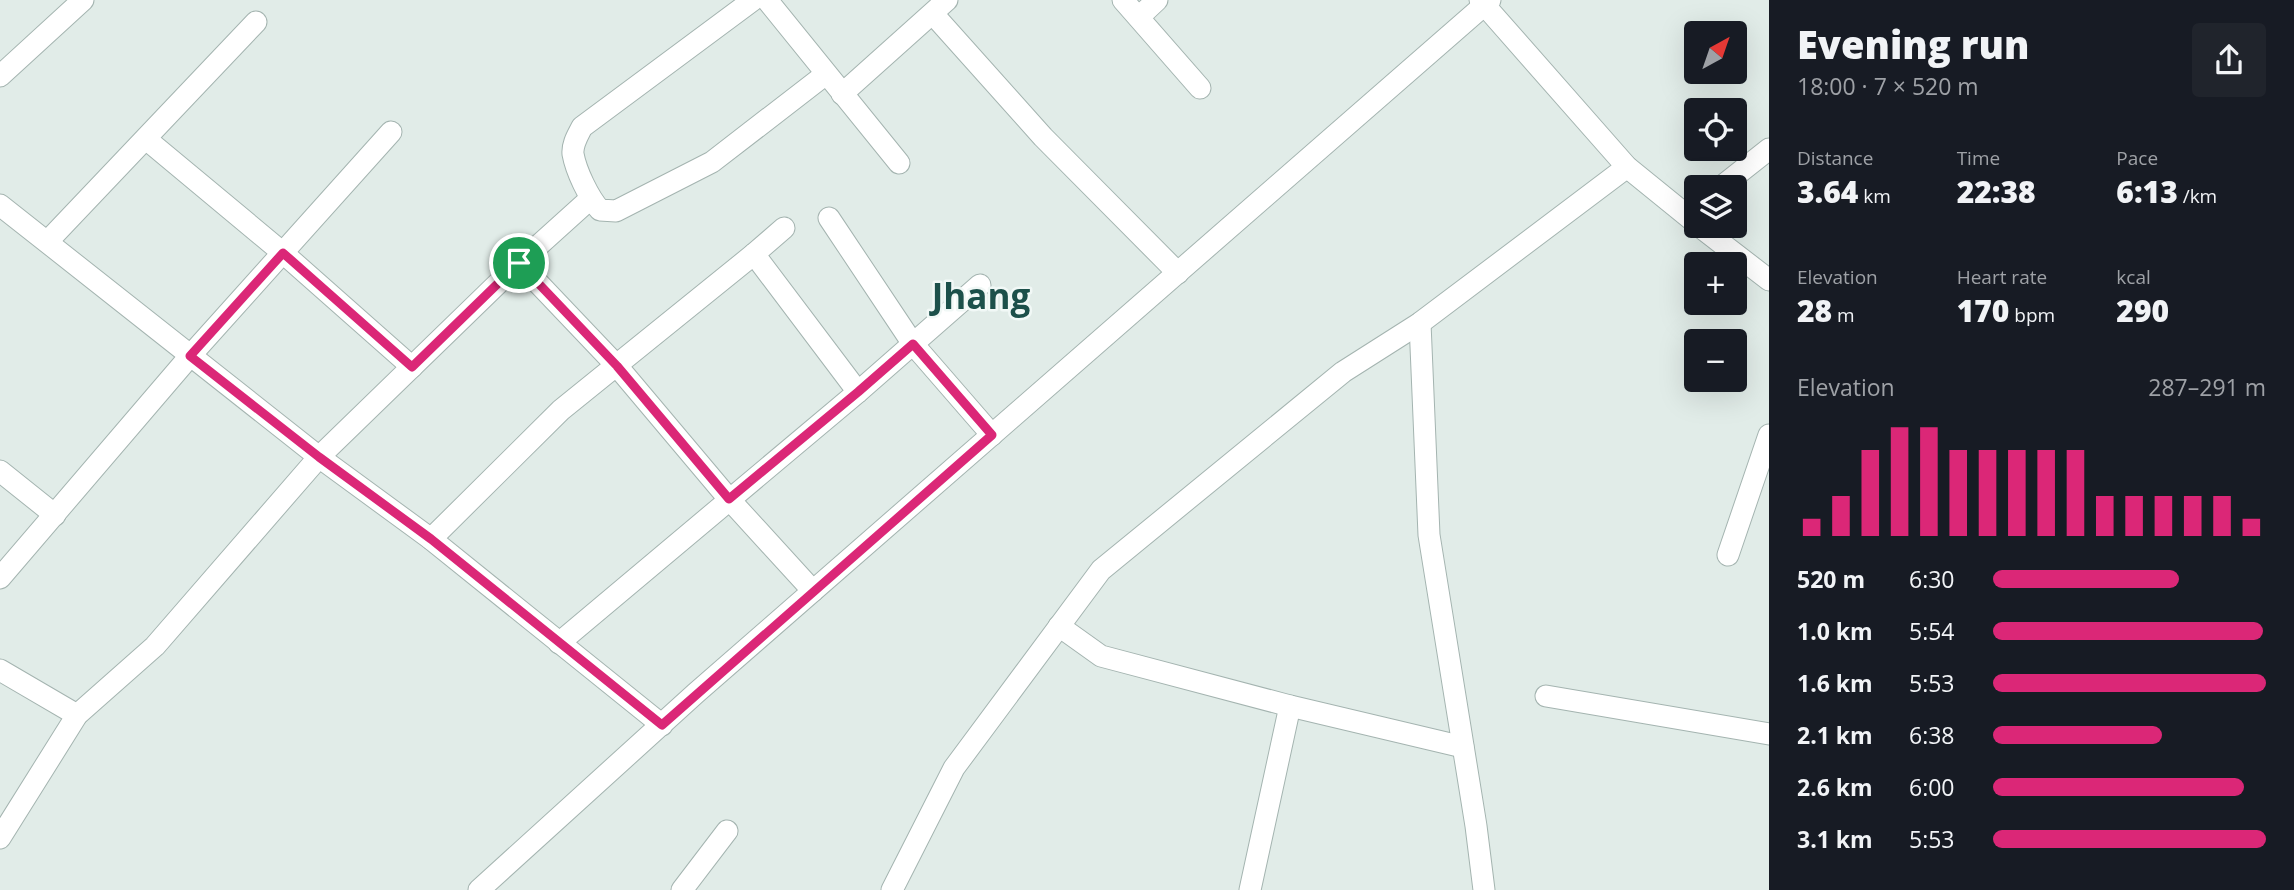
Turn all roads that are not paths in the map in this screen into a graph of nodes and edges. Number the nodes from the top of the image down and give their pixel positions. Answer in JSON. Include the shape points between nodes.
{"nodes":[{"id":1,"x":83,"y":0,"type":"edge"},
{"id":2,"x":756,"y":0,"type":"edge"},
{"id":3,"x":1124,"y":0,"type":"edge"},
{"id":4,"x":1157,"y":0,"type":"edge"},
{"id":5,"x":1485,"y":2,"type":"edge"},
{"id":6,"x":940,"y":7,"type":"edge"},
{"id":7,"x":1139,"y":17,"type":"junction"},
{"id":8,"x":257,"y":22,"type":"dead end"},
{"id":9,"x":826,"y":74,"type":"junction"},
{"id":10,"x":0,"y":76,"type":"edge"},
{"id":11,"x":1200,"y":88,"type":"dead end"},
{"id":12,"x":842,"y":94,"type":"junction"},
{"id":13,"x":391,"y":132,"type":"dead end"},
{"id":14,"x":146,"y":139,"type":"junction"},
{"id":15,"x":1769,"y":149,"type":"edge"},
{"id":16,"x":899,"y":163,"type":"dead end"},
{"id":17,"x":1627,"y":167,"type":"junction"},
{"id":18,"x":1736,"y":175,"type":"edge"},
{"id":19,"x":590,"y":199,"type":"junction"},
{"id":20,"x":0,"y":205,"type":"edge"},
{"id":21,"x":1684,"y":210,"type":"edge"},
{"id":22,"x":829,"y":218,"type":"dead end"},
{"id":23,"x":783,"y":228,"type":"dead end"},
{"id":24,"x":1718,"y":238,"type":"edge"},
{"id":25,"x":48,"y":241,"type":"junction"},
{"id":26,"x":283,"y":253,"type":"junction"},
{"id":27,"x":754,"y":254,"type":"junction"},
{"id":28,"x":519,"y":263,"type":"junction"},
{"id":29,"x":1178,"y":273,"type":"junction"},
{"id":30,"x":1769,"y":280,"type":"edge"},
{"id":31,"x":980,"y":285,"type":"dead end"},
{"id":32,"x":1420,"y":323,"type":"junction"},
{"id":33,"x":913,"y":344,"type":"junction"},
{"id":34,"x":190,"y":356,"type":"junction"},
{"id":35,"x":617,"y":366,"type":"junction"},
{"id":36,"x":412,"y":367,"type":"junction"},
{"id":37,"x":858,"y":392,"type":"junction"},
{"id":38,"x":992,"y":435,"type":"junction"},
{"id":39,"x":1769,"y":435,"type":"edge"},
{"id":40,"x":319,"y":457,"type":"junction"},
{"id":41,"x":0,"y":471,"type":"edge"},
{"id":42,"x":729,"y":499,"type":"junction"},
{"id":43,"x":55,"y":515,"type":"junction"},
{"id":44,"x":431,"y":539,"type":"junction"},
{"id":45,"x":1728,"y":555,"type":"dead end"},
{"id":46,"x":0,"y":579,"type":"edge"},
{"id":47,"x":813,"y":591,"type":"junction"},
{"id":48,"x":1059,"y":626,"type":"junction"},
{"id":49,"x":559,"y":643,"type":"junction"},
{"id":50,"x":0,"y":670,"type":"edge"},
{"id":51,"x":1546,"y":696,"type":"dead end"},
{"id":52,"x":1290,"y":706,"type":"junction"},
{"id":53,"x":77,"y":715,"type":"junction"},
{"id":54,"x":662,"y":725,"type":"junction"},
{"id":55,"x":1769,"y":734,"type":"edge"},
{"id":56,"x":1463,"y":747,"type":"junction"},
{"id":57,"x":727,"y":831,"type":"dead end"},
{"id":58,"x":0,"y":838,"type":"edge"},
{"id":59,"x":479,"y":890,"type":"edge"},
{"id":60,"x":682,"y":890,"type":"edge"},
{"id":61,"x":892,"y":890,"type":"edge"},
{"id":62,"x":1250,"y":890,"type":"edge"},
{"id":63,"x":1484,"y":890,"type":"edge"}],
"edges":[{"from":1,"to":10,"type":"street"},
{"from":2,"to":9,"type":"street"},
{"from":2,"to":19,"type":"street","via":[[582,127],[573,153]]},
{"from":3,"to":7,"type":"street"},
{"from":4,"to":7,"type":"street"},
{"from":5,"to":17,"type":"street"},
{"from":5,"to":29,"type":"street"},
{"from":6,"to":12,"type":"street"},
{"from":6,"to":29,"type":"street","via":[[1043,136]]},
{"from":7,"to":11,"type":"street"},
{"from":8,"to":14,"type":"street"},
{"from":9,"to":12,"type":"street"},
{"from":9,"to":19,"type":"street","via":[[712,162],[616,211],[600,210]]},
{"from":12,"to":16,"type":"street"},
{"from":13,"to":26,"type":"street"},
{"from":14,"to":25,"type":"street"},
{"from":14,"to":26,"type":"street"},
{"from":15,"to":18,"type":"street"},
{"from":17,"to":21,"type":"street"},
{"from":17,"to":32,"type":"street"},
{"from":19,"to":28,"type":"street"},
{"from":20,"to":25,"type":"street"},
{"from":22,"to":33,"type":"street"},
{"from":23,"to":27,"type":"street"},
{"from":24,"to":30,"type":"street"},
{"from":25,"to":34,"type":"street"},
{"from":26,"to":34,"type":"street"},
{"from":26,"to":36,"type":"street"},
{"from":27,"to":35,"type":"street"},
{"from":27,"to":37,"type":"street"},
{"from":28,"to":35,"type":"street"},
{"from":28,"to":36,"type":"street"},
{"from":29,"to":38,"type":"street"},
{"from":31,"to":33,"type":"street"},
{"from":32,"to":48,"type":"street","via":[[1343,372],[1101,570]]},
{"from":32,"to":56,"type":"street","via":[[1429,535]]},
{"from":33,"to":37,"type":"street"},
{"from":33,"to":38,"type":"street"},
{"from":34,"to":40,"type":"street"},
{"from":34,"to":43,"type":"street"},
{"from":35,"to":42,"type":"street"},
{"from":35,"to":44,"type":"street","via":[[545,425]]},
{"from":36,"to":40,"type":"street"},
{"from":37,"to":42,"type":"street"},
{"from":38,"to":47,"type":"street"},
{"from":39,"to":45,"type":"street"},
{"from":40,"to":44,"type":"street"},
{"from":40,"to":53,"type":"street","via":[[155,646]]},
{"from":41,"to":43,"type":"street"},
{"from":42,"to":47,"type":"street"},
{"from":42,"to":49,"type":"street"},
{"from":43,"to":46,"type":"street"},
{"from":44,"to":49,"type":"street"},
{"from":47,"to":54,"type":"street"},
{"from":48,"to":52,"type":"street","via":[[1101,656]]},
{"from":48,"to":61,"type":"street","via":[[954,768]]},
{"from":49,"to":54,"type":"street"},
{"from":50,"to":53,"type":"street"},
{"from":51,"to":55,"type":"street"},
{"from":52,"to":56,"type":"street"},
{"from":52,"to":62,"type":"street"},
{"from":53,"to":58,"type":"street"},
{"from":54,"to":59,"type":"street"},
{"from":56,"to":63,"type":"street"},
{"from":57,"to":60,"type":"street"}]}
